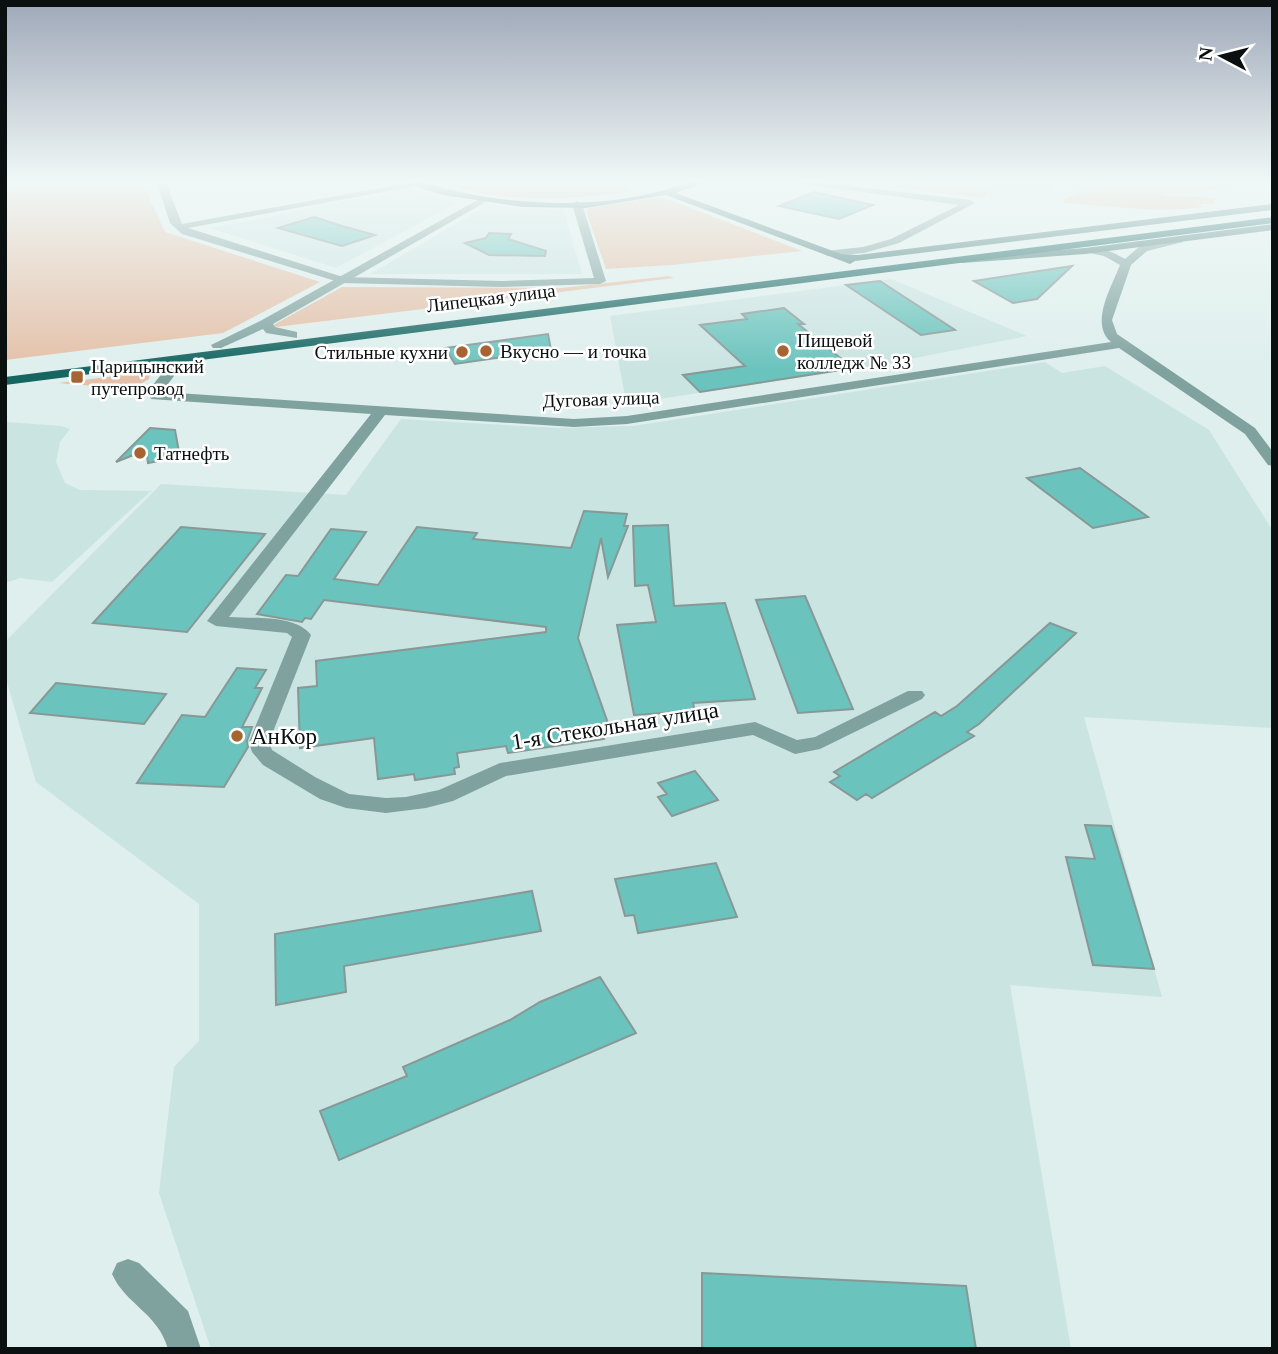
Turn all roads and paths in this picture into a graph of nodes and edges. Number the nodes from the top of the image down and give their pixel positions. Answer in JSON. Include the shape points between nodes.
{"nodes":[{"id":1,"x":223,"y":243,"type":"edge"},
{"id":2,"x":407,"y":243,"type":"edge"},
{"id":3,"x":589,"y":243,"type":"edge"},
{"id":4,"x":803,"y":243,"type":"edge"},
{"id":5,"x":887,"y":243,"type":"edge"},
{"id":6,"x":984,"y":243,"type":"edge"},
{"id":7,"x":992,"y":243,"type":"edge"},
{"id":8,"x":1025,"y":243,"type":"edge"},
{"id":9,"x":1090,"y":243,"type":"edge"},
{"id":10,"x":1149,"y":243,"type":"edge"},
{"id":11,"x":1165,"y":243,"type":"edge"},
{"id":12,"x":1085,"y":251,"type":"junction"},
{"id":13,"x":941,"y":253,"type":"junction"},
{"id":14,"x":835,"y":255,"type":"junction"},
{"id":15,"x":957,"y":260,"type":"junction"},
{"id":16,"x":855,"y":263,"type":"junction"},
{"id":17,"x":1126,"y":264,"type":"junction"},
{"id":18,"x":875,"y":270,"type":"junction"},
{"id":19,"x":342,"y":280,"type":"junction"},
{"id":20,"x":266,"y":323,"type":"junction"},
{"id":21,"x":1108,"y":327,"type":"junction"},
{"id":22,"x":293,"y":335,"type":"junction"},
{"id":23,"x":1120,"y":344,"type":"junction"},
{"id":24,"x":217,"y":345,"type":"junction"},
{"id":25,"x":1085,"y":348,"type":"junction"},
{"id":26,"x":164,"y":361,"type":"junction"},
{"id":27,"x":1149,"y":365,"type":"junction"},
{"id":28,"x":5,"y":371,"type":"edge"},
{"id":29,"x":5,"y":381,"type":"edge"},
{"id":30,"x":381,"y":411,"type":"junction"},
{"id":31,"x":1273,"y":462,"type":"edge"},
{"id":32,"x":915,"y":695,"type":"dead end"},
{"id":33,"x":128,"y":1274,"type":"dead end"},
{"id":34,"x":185,"y":1349,"type":"edge"}],
"edges":[{"from":1,"to":19,"type":"street"},
{"from":2,"to":19,"type":"street"},
{"from":3,"to":19,"type":"street","via":[[600,281]]},
{"from":4,"to":14,"type":"main road"},
{"from":5,"to":14,"type":"street"},
{"from":6,"to":14,"type":"main road","via":[[858,258]]},
{"from":7,"to":13,"type":"main road"},
{"from":8,"to":13,"type":"main road","name":"Липецкая улица"},
{"from":9,"to":15,"type":"main road","name":"Липецкая улица"},
{"from":10,"to":12,"type":"main road"},
{"from":11,"to":17,"type":"street","via":[[1143,248]]},
{"from":12,"to":15,"type":"main road"},
{"from":12,"to":17,"type":"street","via":[[1107,253]]},
{"from":13,"to":16,"type":"main road","name":"Липецкая улица"},
{"from":14,"to":16,"type":"main road"},
{"from":15,"to":18,"type":"main road","name":"Липецкая улица"},
{"from":16,"to":18,"type":"main road"},
{"from":16,"to":22,"type":"main road","name":"Липецкая улица"},
{"from":17,"to":21,"type":"street","via":[[1106,320]]},
{"from":18,"to":26,"type":"main road","name":"Липецкая улица"},
{"from":19,"to":20,"type":"street"},
{"from":20,"to":22,"type":"street","via":[[270,330]]},
{"from":20,"to":24,"type":"street"},
{"from":21,"to":23,"type":"street"},
{"from":21,"to":25,"type":"street"},
{"from":22,"to":24,"type":"main road","name":"Липецкая улица"},
{"from":23,"to":25,"type":"street","name":"Дуговая улица"},
{"from":23,"to":27,"type":"street"},
{"from":24,"to":28,"type":"main road","name":"Липецкая улица"},
{"from":25,"to":27,"type":"street","name":"Дуговая улица"},
{"from":25,"to":30,"type":"street","name":"Дуговая улица","via":[[627,420],[574,423]]},
{"from":26,"to":29,"type":"main road","name":"Липецкая улица"},
{"from":26,"to":30,"type":"street","name":"Дуговая улица","via":[[167,376],[153,394],[156,397]]},
{"from":27,"to":31,"type":"street","via":[[1250,431]]},
{"from":30,"to":32,"type":"street","name":"1-я Стекольная улица","via":[[216,621],[292,628],[302,635],[259,742],[270,760],[344,800],[377,806],[412,803],[458,792],[500,770],[755,728],[794,747],[820,743]]},
{"from":33,"to":34,"type":"street","via":[[177,1322]]}]}
